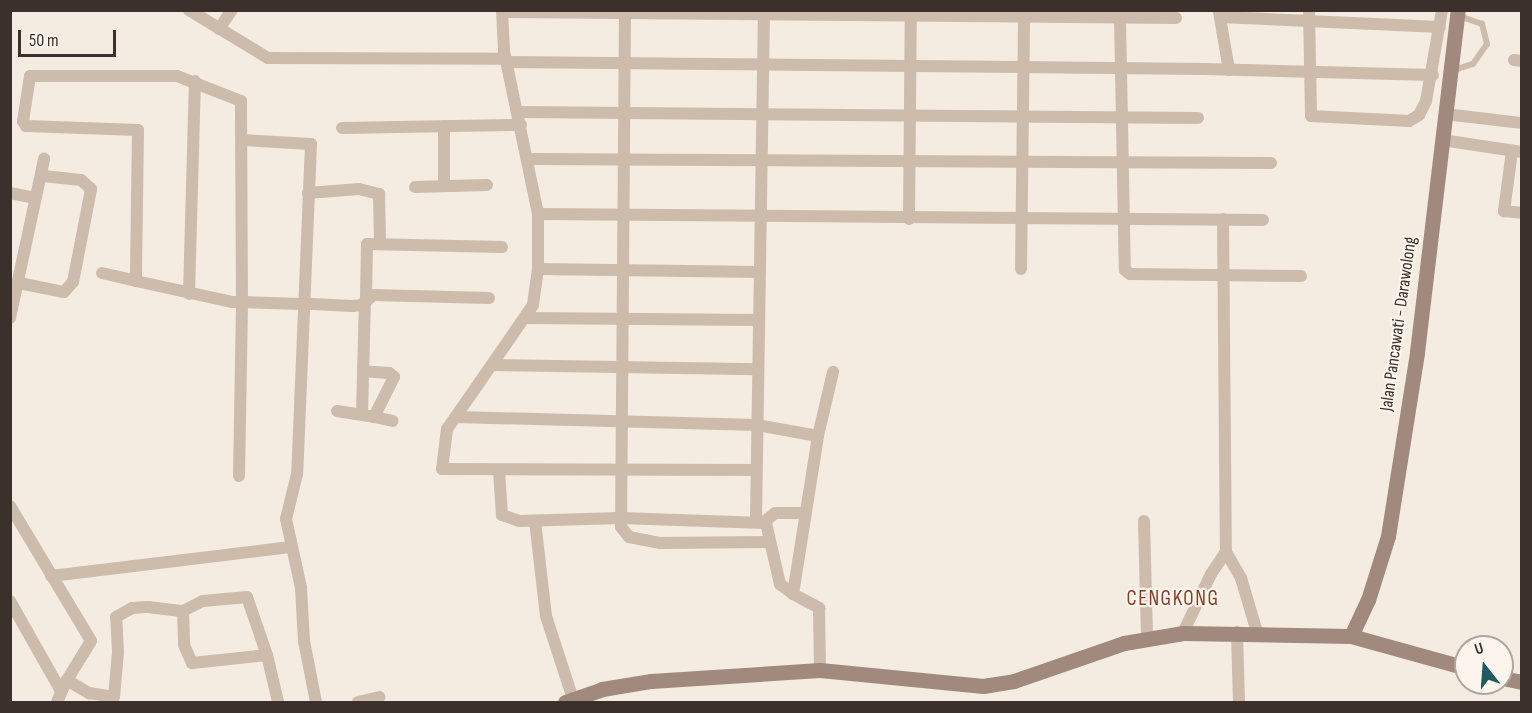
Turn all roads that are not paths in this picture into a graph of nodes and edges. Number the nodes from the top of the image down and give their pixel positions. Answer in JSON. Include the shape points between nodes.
{"nodes":[{"id":1,"x":189,"y":10,"type":"edge"},
{"id":2,"x":232,"y":10,"type":"edge"},
{"id":3,"x":1442,"y":10,"type":"edge"},
{"id":4,"x":502,"y":11,"type":"edge"},
{"id":5,"x":625,"y":11,"type":"edge"},
{"id":6,"x":745,"y":12,"type":"edge"},
{"id":7,"x":764,"y":13,"type":"junction"},
{"id":8,"x":911,"y":13,"type":"edge"},
{"id":9,"x":1458,"y":13,"type":"edge"},
{"id":10,"x":1024,"y":14,"type":"edge"},
{"id":11,"x":1219,"y":14,"type":"edge"},
{"id":12,"x":1309,"y":15,"type":"edge"},
{"id":13,"x":1176,"y":18,"type":"dead end"},
{"id":14,"x":1120,"y":19,"type":"junction"},
{"id":15,"x":1440,"y":27,"type":"junction"},
{"id":16,"x":219,"y":29,"type":"junction"},
{"id":17,"x":507,"y":60,"type":"junction"},
{"id":18,"x":624,"y":61,"type":"junction"},
{"id":19,"x":763,"y":63,"type":"junction"},
{"id":20,"x":910,"y":65,"type":"junction"},
{"id":21,"x":1024,"y":66,"type":"junction"},
{"id":22,"x":1224,"y":69,"type":"junction"},
{"id":23,"x":1121,"y":70,"type":"junction"},
{"id":24,"x":1308,"y":70,"type":"junction"},
{"id":25,"x":1450,"y":71,"type":"junction"},
{"id":26,"x":1433,"y":75,"type":"junction"},
{"id":27,"x":195,"y":81,"type":"junction"},
{"id":28,"x":518,"y":112,"type":"junction"},
{"id":29,"x":624,"y":113,"type":"junction"},
{"id":30,"x":762,"y":114,"type":"junction"},
{"id":31,"x":1445,"y":114,"type":"junction"},
{"id":32,"x":910,"y":116,"type":"junction"},
{"id":33,"x":1024,"y":117,"type":"junction"},
{"id":34,"x":1198,"y":118,"type":"dead end"},
{"id":35,"x":1122,"y":120,"type":"junction"},
{"id":36,"x":1521,"y":123,"type":"edge"},
{"id":37,"x":444,"y":126,"type":"junction"},
{"id":38,"x":521,"y":126,"type":"junction"},
{"id":39,"x":342,"y":128,"type":"dead end"},
{"id":40,"x":243,"y":140,"type":"junction"},
{"id":41,"x":1442,"y":140,"type":"junction"},
{"id":42,"x":1517,"y":151,"type":"edge"},
{"id":43,"x":44,"y":159,"type":"dead end"},
{"id":44,"x":530,"y":159,"type":"junction"},
{"id":45,"x":623,"y":162,"type":"junction"},
{"id":46,"x":761,"y":163,"type":"junction"},
{"id":47,"x":909,"y":163,"type":"junction"},
{"id":48,"x":1271,"y":163,"type":"dead end"},
{"id":49,"x":1022,"y":164,"type":"junction"},
{"id":50,"x":1122,"y":165,"type":"junction"},
{"id":51,"x":43,"y":176,"type":"junction"},
{"id":52,"x":488,"y":185,"type":"dead end"},
{"id":53,"x":444,"y":186,"type":"junction"},
{"id":54,"x":415,"y":187,"type":"dead end"},
{"id":55,"x":10,"y":193,"type":"edge"},
{"id":56,"x":308,"y":193,"type":"junction"},
{"id":57,"x":35,"y":198,"type":"junction"},
{"id":58,"x":1521,"y":213,"type":"edge"},
{"id":59,"x":538,"y":214,"type":"junction"},
{"id":60,"x":623,"y":217,"type":"junction"},
{"id":61,"x":760,"y":218,"type":"junction"},
{"id":62,"x":909,"y":219,"type":"junction"},
{"id":63,"x":1126,"y":219,"type":"junction"},
{"id":64,"x":1222,"y":219,"type":"junction"},
{"id":65,"x":1022,"y":220,"type":"junction"},
{"id":66,"x":1263,"y":220,"type":"dead end"},
{"id":67,"x":381,"y":243,"type":"junction"},
{"id":68,"x":502,"y":247,"type":"dead end"},
{"id":69,"x":538,"y":269,"type":"junction"},
{"id":70,"x":1021,"y":269,"type":"dead end"},
{"id":71,"x":622,"y":271,"type":"junction"},
{"id":72,"x":760,"y":272,"type":"junction"},
{"id":73,"x":102,"y":273,"type":"dead end"},
{"id":74,"x":1222,"y":274,"type":"junction"},
{"id":75,"x":1301,"y":276,"type":"dead end"},
{"id":76,"x":136,"y":281,"type":"junction"},
{"id":77,"x":19,"y":282,"type":"junction"},
{"id":78,"x":189,"y":294,"type":"junction"},
{"id":79,"x":489,"y":298,"type":"dead end"},
{"id":80,"x":365,"y":299,"type":"junction"},
{"id":81,"x":242,"y":302,"type":"junction"},
{"id":82,"x":302,"y":304,"type":"junction"},
{"id":83,"x":10,"y":318,"type":"edge"},
{"id":84,"x":526,"y":318,"type":"junction"},
{"id":85,"x":622,"y":319,"type":"junction"},
{"id":86,"x":759,"y":320,"type":"junction"},
{"id":87,"x":492,"y":365,"type":"junction"},
{"id":88,"x":622,"y":368,"type":"junction"},
{"id":89,"x":758,"y":369,"type":"junction"},
{"id":90,"x":363,"y":371,"type":"junction"},
{"id":91,"x":833,"y":372,"type":"dead end"},
{"id":92,"x":337,"y":411,"type":"dead end"},
{"id":93,"x":368,"y":416,"type":"junction"},
{"id":94,"x":456,"y":417,"type":"junction"},
{"id":95,"x":621,"y":419,"type":"junction"},
{"id":96,"x":393,"y":421,"type":"dead end"},
{"id":97,"x":757,"y":425,"type":"junction"},
{"id":98,"x":818,"y":436,"type":"junction"},
{"id":99,"x":621,"y":469,"type":"junction"},
{"id":100,"x":756,"y":470,"type":"junction"},
{"id":101,"x":499,"y":471,"type":"junction"},
{"id":102,"x":239,"y":476,"type":"dead end"},
{"id":103,"x":10,"y":506,"type":"edge"},
{"id":104,"x":806,"y":513,"type":"junction"},
{"id":105,"x":620,"y":518,"type":"junction"},
{"id":106,"x":535,"y":521,"type":"junction"},
{"id":107,"x":760,"y":521,"type":"junction"},
{"id":108,"x":1144,"y":521,"type":"dead end"},
{"id":109,"x":770,"y":542,"type":"junction"},
{"id":110,"x":290,"y":547,"type":"junction"},
{"id":111,"x":1226,"y":552,"type":"junction"},
{"id":112,"x":51,"y":576,"type":"junction"},
{"id":113,"x":793,"y":594,"type":"junction"},
{"id":114,"x":10,"y":601,"type":"edge"},
{"id":115,"x":183,"y":611,"type":"junction"},
{"id":116,"x":1237,"y":632,"type":"junction"},
{"id":117,"x":1257,"y":632,"type":"junction"},
{"id":118,"x":1183,"y":633,"type":"junction"},
{"id":119,"x":1351,"y":636,"type":"junction"},
{"id":120,"x":1147,"y":637,"type":"junction"},
{"id":121,"x":267,"y":655,"type":"junction"},
{"id":122,"x":1454,"y":665,"type":"edge"},
{"id":123,"x":820,"y":670,"type":"junction"},
{"id":124,"x":62,"y":691,"type":"edge"},
{"id":125,"x":110,"y":700,"type":"edge"},
{"id":126,"x":381,"y":701,"type":"edge"},
{"id":127,"x":569,"y":701,"type":"edge"},
{"id":128,"x":278,"y":702,"type":"edge"},
{"id":129,"x":316,"y":702,"type":"edge"},
{"id":130,"x":358,"y":702,"type":"edge"},
{"id":131,"x":1239,"y":702,"type":"edge"}],
"edges":[{"from":1,"to":16,"type":"street"},
{"from":2,"to":16,"type":"street"},
{"from":3,"to":15,"type":"street"},
{"from":4,"to":5,"type":"street"},
{"from":4,"to":17,"type":"street"},
{"from":5,"to":6,"type":"street"},
{"from":5,"to":18,"type":"street"},
{"from":6,"to":7,"type":"street"},
{"from":7,"to":8,"type":"street"},
{"from":7,"to":19,"type":"street"},
{"from":8,"to":10,"type":"street"},
{"from":8,"to":20,"type":"street"},
{"from":9,"to":25,"type":"street","name":"Jalan Pancawati - Darawolong"},
{"from":9,"to":25,"type":"lane","via":[[1482,24],[1487,44],[1473,64]]},
{"from":10,"to":14,"type":"street"},
{"from":10,"to":21,"type":"street"},
{"from":11,"to":12,"type":"street"},
{"from":11,"to":22,"type":"street"},
{"from":12,"to":15,"type":"street"},
{"from":12,"to":24,"type":"street"},
{"from":13,"to":14,"type":"street"},
{"from":14,"to":23,"type":"street"},
{"from":15,"to":26,"type":"street"},
{"from":16,"to":17,"type":"street","via":[[268,58]]},
{"from":17,"to":18,"type":"street"},
{"from":17,"to":28,"type":"street"},
{"from":18,"to":19,"type":"street"},
{"from":18,"to":29,"type":"street"},
{"from":19,"to":20,"type":"street"},
{"from":19,"to":30,"type":"street"},
{"from":20,"to":21,"type":"street"},
{"from":20,"to":32,"type":"street"},
{"from":21,"to":23,"type":"street"},
{"from":21,"to":33,"type":"street"},
{"from":22,"to":23,"type":"street"},
{"from":22,"to":24,"type":"street"},
{"from":23,"to":35,"type":"street"},
{"from":24,"to":26,"type":"street"},
{"from":24,"to":26,"type":"street","via":[[1310,114],[1318,119],[1413,119],[1426,101]]},
{"from":25,"to":31,"type":"street","name":"Jalan Pancawati - Darawolong"},
{"from":27,"to":40,"type":"street","via":[[241,101]]},
{"from":27,"to":76,"type":"street","via":[[177,76],[33,74],[29,79],[23,121],[26,126],[138,130]]},
{"from":27,"to":78,"type":"street"},
{"from":28,"to":29,"type":"street"},
{"from":28,"to":38,"type":"street"},
{"from":29,"to":30,"type":"street"},
{"from":29,"to":45,"type":"street"},
{"from":30,"to":32,"type":"street"},
{"from":30,"to":46,"type":"street"},
{"from":31,"to":36,"type":"street"},
{"from":31,"to":41,"type":"street","name":"Jalan Pancawati - Darawolong"},
{"from":32,"to":33,"type":"street"},
{"from":32,"to":47,"type":"street"},
{"from":33,"to":35,"type":"street"},
{"from":33,"to":49,"type":"street"},
{"from":34,"to":35,"type":"street"},
{"from":35,"to":50,"type":"street"},
{"from":37,"to":38,"type":"street"},
{"from":37,"to":39,"type":"street"},
{"from":37,"to":53,"type":"street"},
{"from":38,"to":44,"type":"street"},
{"from":40,"to":56,"type":"street","via":[[311,144]]},
{"from":40,"to":81,"type":"street"},
{"from":41,"to":42,"type":"street"},
{"from":41,"to":119,"type":"street","name":"Jalan Pancawati - Darawolong","via":[[1417,352],[1388,536],[1368,600]]},
{"from":42,"to":58,"type":"street","via":[[1504,211]]},
{"from":43,"to":51,"type":"street"},
{"from":44,"to":45,"type":"street"},
{"from":44,"to":59,"type":"street"},
{"from":45,"to":46,"type":"street"},
{"from":45,"to":60,"type":"street"},
{"from":46,"to":47,"type":"street"},
{"from":46,"to":61,"type":"street"},
{"from":47,"to":49,"type":"street"},
{"from":47,"to":62,"type":"street"},
{"from":48,"to":50,"type":"street"},
{"from":49,"to":50,"type":"street"},
{"from":49,"to":65,"type":"street"},
{"from":50,"to":63,"type":"street"},
{"from":51,"to":57,"type":"street"},
{"from":51,"to":77,"type":"street","via":[[81,180],[91,189],[73,282],[64,292]]},
{"from":52,"to":53,"type":"street"},
{"from":53,"to":54,"type":"street"},
{"from":55,"to":57,"type":"street"},
{"from":56,"to":67,"type":"street","via":[[359,189],[379,194]]},
{"from":56,"to":82,"type":"street"},
{"from":57,"to":77,"type":"street"},
{"from":59,"to":60,"type":"street"},
{"from":59,"to":69,"type":"street"},
{"from":60,"to":61,"type":"street"},
{"from":60,"to":71,"type":"street"},
{"from":61,"to":62,"type":"street"},
{"from":61,"to":72,"type":"street"},
{"from":62,"to":65,"type":"street"},
{"from":63,"to":64,"type":"street"},
{"from":63,"to":65,"type":"street"},
{"from":63,"to":74,"type":"street","via":[[1127,273]]},
{"from":64,"to":66,"type":"street"},
{"from":64,"to":74,"type":"street"},
{"from":65,"to":70,"type":"street"},
{"from":67,"to":68,"type":"street"},
{"from":67,"to":80,"type":"street","via":[[367,244]]},
{"from":69,"to":71,"type":"street"},
{"from":69,"to":84,"type":"street","via":[[536,296]]},
{"from":71,"to":72,"type":"street"},
{"from":71,"to":85,"type":"street"},
{"from":72,"to":86,"type":"street"},
{"from":73,"to":76,"type":"street"},
{"from":74,"to":75,"type":"street"},
{"from":74,"to":111,"type":"street"},
{"from":76,"to":78,"type":"street"},
{"from":77,"to":83,"type":"street"},
{"from":78,"to":81,"type":"street"},
{"from":79,"to":80,"type":"street"},
{"from":80,"to":82,"type":"street","via":[[352,306]]},
{"from":80,"to":90,"type":"street"},
{"from":81,"to":82,"type":"street"},
{"from":81,"to":102,"type":"street"},
{"from":82,"to":110,"type":"street","via":[[297,474],[286,519]]},
{"from":84,"to":85,"type":"street"},
{"from":84,"to":87,"type":"street"},
{"from":85,"to":86,"type":"street"},
{"from":85,"to":88,"type":"street"},
{"from":86,"to":89,"type":"street"},
{"from":87,"to":88,"type":"street"},
{"from":87,"to":94,"type":"street"},
{"from":88,"to":89,"type":"street"},
{"from":88,"to":95,"type":"street"},
{"from":89,"to":97,"type":"street"},
{"from":90,"to":93,"type":"street"},
{"from":90,"to":93,"type":"street","via":[[394,377]]},
{"from":91,"to":98,"type":"street"},
{"from":92,"to":93,"type":"street"},
{"from":93,"to":96,"type":"street"},
{"from":94,"to":95,"type":"street"},
{"from":94,"to":101,"type":"street","via":[[444,435],[442,469]]},
{"from":95,"to":97,"type":"street"},
{"from":95,"to":99,"type":"street"},
{"from":97,"to":98,"type":"street"},
{"from":97,"to":100,"type":"street"},
{"from":98,"to":104,"type":"street"},
{"from":99,"to":100,"type":"street"},
{"from":99,"to":101,"type":"street"},
{"from":99,"to":105,"type":"street"},
{"from":100,"to":107,"type":"street"},
{"from":101,"to":106,"type":"street","via":[[502,515]]},
{"from":103,"to":112,"type":"street"},
{"from":104,"to":107,"type":"street","via":[[775,513]]},
{"from":104,"to":113,"type":"street"},
{"from":105,"to":106,"type":"street"},
{"from":105,"to":107,"type":"street"},
{"from":105,"to":109,"type":"street","via":[[629,537],[660,543]]},
{"from":106,"to":127,"type":"street","via":[[546,616]]},
{"from":107,"to":109,"type":"street","via":[[770,527]]},
{"from":108,"to":120,"type":"street"},
{"from":109,"to":113,"type":"street","via":[[780,584]]},
{"from":110,"to":112,"type":"street"},
{"from":110,"to":129,"type":"street","via":[[302,588],[304,641]]},
{"from":111,"to":117,"type":"street","via":[[1241,578]]},
{"from":111,"to":118,"type":"street"},
{"from":112,"to":124,"type":"street","via":[[91,641]]},
{"from":113,"to":123,"type":"street","via":[[819,608]]},
{"from":114,"to":124,"type":"street"},
{"from":115,"to":121,"type":"street","via":[[203,601],[248,597]]},
{"from":115,"to":121,"type":"street","via":[[184,645],[192,663]]},
{"from":115,"to":125,"type":"street","via":[[132,608],[116,617],[117,681]]},
{"from":116,"to":117,"type":"street"},
{"from":116,"to":118,"type":"street"},
{"from":116,"to":131,"type":"street"},
{"from":117,"to":119,"type":"street"},
{"from":118,"to":120,"type":"street"},
{"from":119,"to":122,"type":"street"},
{"from":120,"to":123,"type":"street","via":[[1014,681],[983,686]]},
{"from":121,"to":128,"type":"street"},
{"from":123,"to":127,"type":"street","via":[[651,681]]},
{"from":124,"to":125,"type":"street"},
{"from":126,"to":130,"type":"street"}]}
